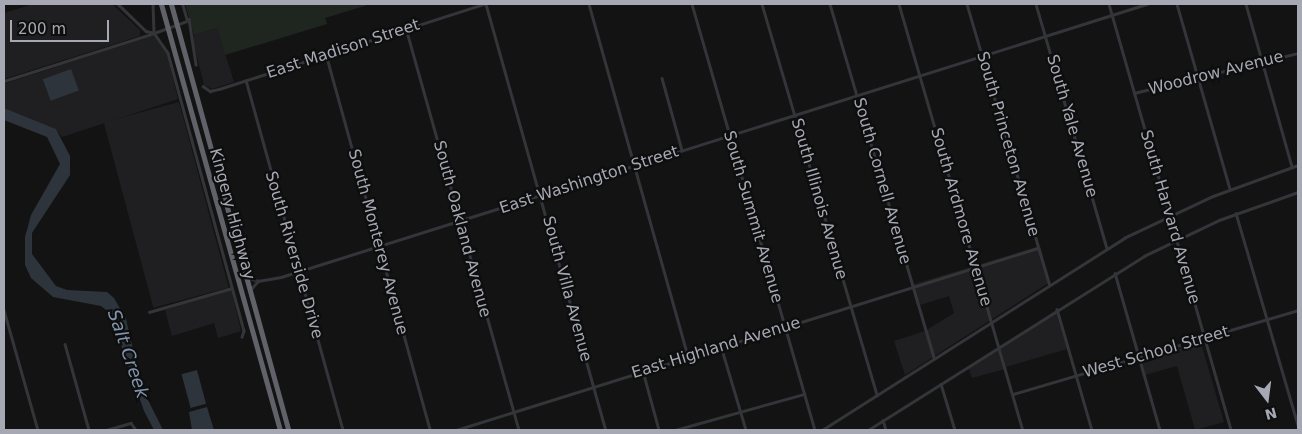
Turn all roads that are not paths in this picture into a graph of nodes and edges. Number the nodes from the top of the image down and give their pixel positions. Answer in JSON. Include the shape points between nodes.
{"nodes":[{"id":1,"x":118,"y":4,"type":"edge"},
{"id":2,"x":153,"y":4,"type":"edge"},
{"id":3,"x":161,"y":4,"type":"edge"},
{"id":4,"x":171,"y":4,"type":"edge"},
{"id":5,"x":182,"y":4,"type":"edge"},
{"id":6,"x":485,"y":4,"type":"edge"},
{"id":7,"x":590,"y":4,"type":"edge"},
{"id":8,"x":692,"y":4,"type":"edge"},
{"id":9,"x":762,"y":4,"type":"edge"},
{"id":10,"x":830,"y":4,"type":"edge"},
{"id":11,"x":899,"y":4,"type":"edge"},
{"id":12,"x":968,"y":4,"type":"edge"},
{"id":13,"x":1036,"y":4,"type":"edge"},
{"id":14,"x":1109,"y":4,"type":"edge"},
{"id":15,"x":1147,"y":4,"type":"edge"},
{"id":16,"x":1177,"y":4,"type":"edge"},
{"id":17,"x":1246,"y":4,"type":"edge"},
{"id":18,"x":1112,"y":15,"type":"junction"},
{"id":19,"x":188,"y":17,"type":"junction"},
{"id":20,"x":177,"y":26,"type":"junction"},
{"id":21,"x":406,"y":28,"type":"junction"},
{"id":22,"x":168,"y":29,"type":"junction"},
{"id":23,"x":154,"y":33,"type":"junction"},
{"id":24,"x":1046,"y":36,"type":"junction"},
{"id":25,"x":1298,"y":52,"type":"edge"},
{"id":26,"x":326,"y":54,"type":"junction"},
{"id":27,"x":983,"y":56,"type":"junction"},
{"id":28,"x":1262,"y":61,"type":"junction"},
{"id":29,"x":196,"y":64,"type":"dead end"},
{"id":30,"x":920,"y":76,"type":"junction"},
{"id":31,"x":1198,"y":77,"type":"junction"},
{"id":32,"x":662,"y":78,"type":"dead end"},
{"id":33,"x":246,"y":80,"type":"junction"},
{"id":34,"x":4,"y":81,"type":"edge"},
{"id":35,"x":203,"y":86,"type":"dead end"},
{"id":36,"x":1134,"y":93,"type":"junction"},
{"id":37,"x":857,"y":96,"type":"junction"},
{"id":38,"x":794,"y":115,"type":"junction"},
{"id":39,"x":729,"y":136,"type":"junction"},
{"id":40,"x":682,"y":150,"type":"junction"},
{"id":41,"x":634,"y":165,"type":"junction"},
{"id":42,"x":1298,"y":165,"type":"edge"},
{"id":43,"x":1292,"y":167,"type":"junction"},
{"id":44,"x":1230,"y":189,"type":"junction"},
{"id":45,"x":1298,"y":192,"type":"edge"},
{"id":46,"x":541,"y":195,"type":"junction"},
{"id":47,"x":1236,"y":213,"type":"junction"},
{"id":48,"x":1169,"y":215,"type":"junction"},
{"id":49,"x":460,"y":220,"type":"junction"},
{"id":50,"x":1176,"y":240,"type":"junction"},
{"id":51,"x":379,"y":246,"type":"junction"},
{"id":52,"x":1038,"y":248,"type":"junction"},
{"id":53,"x":1107,"y":248,"type":"junction"},
{"id":54,"x":976,"y":267,"type":"junction"},
{"id":55,"x":298,"y":271,"type":"junction"},
{"id":56,"x":1114,"y":272,"type":"junction"},
{"id":57,"x":247,"y":278,"type":"junction"},
{"id":58,"x":258,"y":281,"type":"junction"},
{"id":59,"x":1049,"y":283,"type":"junction"},
{"id":60,"x":913,"y":286,"type":"junction"},
{"id":61,"x":232,"y":288,"type":"junction"},
{"id":62,"x":250,"y":290,"type":"junction"},
{"id":63,"x":850,"y":306,"type":"junction"},
{"id":64,"x":1057,"y":309,"type":"junction"},
{"id":65,"x":4,"y":310,"type":"edge"},
{"id":66,"x":1298,"y":310,"type":"edge"},
{"id":67,"x":149,"y":312,"type":"dead end"},
{"id":68,"x":1267,"y":319,"type":"junction"},
{"id":69,"x":992,"y":320,"type":"junction"},
{"id":70,"x":784,"y":327,"type":"junction"},
{"id":71,"x":242,"y":338,"type":"dead end"},
{"id":72,"x":1204,"y":338,"type":"junction"},
{"id":73,"x":65,"y":344,"type":"dead end"},
{"id":74,"x":721,"y":346,"type":"junction"},
{"id":75,"x":999,"y":346,"type":"junction"},
{"id":76,"x":688,"y":357,"type":"junction"},
{"id":77,"x":1139,"y":357,"type":"junction"},
{"id":78,"x":934,"y":358,"type":"junction"},
{"id":79,"x":643,"y":371,"type":"junction"},
{"id":80,"x":1076,"y":375,"type":"junction"},
{"id":81,"x":941,"y":383,"type":"junction"},
{"id":82,"x":594,"y":386,"type":"junction"},
{"id":83,"x":804,"y":394,"type":"junction"},
{"id":84,"x":1013,"y":394,"type":"junction"},
{"id":85,"x":876,"y":395,"type":"junction"},
{"id":86,"x":514,"y":412,"type":"junction"},
{"id":87,"x":741,"y":412,"type":"junction"},
{"id":88,"x":883,"y":420,"type":"junction"},
{"id":89,"x":1298,"y":425,"type":"edge"},
{"id":90,"x":38,"y":430,"type":"edge"},
{"id":91,"x":89,"y":430,"type":"edge"},
{"id":92,"x":106,"y":430,"type":"edge"},
{"id":93,"x":136,"y":430,"type":"edge"},
{"id":94,"x":280,"y":430,"type":"edge"},
{"id":95,"x":288,"y":430,"type":"edge"},
{"id":96,"x":343,"y":430,"type":"edge"},
{"id":97,"x":430,"y":430,"type":"edge"},
{"id":98,"x":456,"y":430,"type":"edge"},
{"id":99,"x":518,"y":430,"type":"edge"},
{"id":100,"x":606,"y":430,"type":"edge"},
{"id":101,"x":659,"y":430,"type":"edge"},
{"id":102,"x":675,"y":430,"type":"edge"},
{"id":103,"x":746,"y":430,"type":"edge"},
{"id":104,"x":815,"y":430,"type":"edge"},
{"id":105,"x":822,"y":430,"type":"edge"},
{"id":106,"x":868,"y":430,"type":"edge"},
{"id":107,"x":886,"y":430,"type":"edge"},
{"id":108,"x":955,"y":430,"type":"edge"},
{"id":109,"x":1023,"y":430,"type":"edge"},
{"id":110,"x":1092,"y":430,"type":"edge"},
{"id":111,"x":1160,"y":430,"type":"edge"},
{"id":112,"x":1231,"y":430,"type":"edge"}],
"edges":[{"from":1,"to":23,"type":"street","via":[[146,31]]},
{"from":2,"to":23,"type":"street"},
{"from":3,"to":22,"type":"highway","name":"Kingery Highway"},
{"from":4,"to":20,"type":"highway","name":"Kingery Highway"},
{"from":5,"to":19,"type":"street"},
{"from":6,"to":21,"type":"street","name":"East Madison Street"},
{"from":6,"to":46,"type":"street","name":"South Villa Avenue"},
{"from":7,"to":41,"type":"street"},
{"from":8,"to":39,"type":"street","name":"South Summit Avenue"},
{"from":9,"to":38,"type":"street","name":"South Illinois Avenue"},
{"from":10,"to":37,"type":"street","name":"South Cornell Avenue"},
{"from":11,"to":30,"type":"street","name":"South Ardmore Avenue"},
{"from":12,"to":27,"type":"street","name":"South Princeton Avenue"},
{"from":13,"to":24,"type":"street","name":"South Yale Avenue"},
{"from":14,"to":18,"type":"street","name":"South Harvard Avenue"},
{"from":15,"to":18,"type":"street","name":"East Washington Street"},
{"from":16,"to":31,"type":"street"},
{"from":17,"to":28,"type":"street"},
{"from":18,"to":24,"type":"street","name":"East Washington Street"},
{"from":18,"to":36,"type":"street","name":"South Harvard Avenue"},
{"from":19,"to":20,"type":"street"},
{"from":19,"to":29,"type":"street"},
{"from":20,"to":22,"type":"street"},
{"from":20,"to":57,"type":"highway","name":"Kingery Highway"},
{"from":21,"to":26,"type":"street","name":"East Madison Street"},
{"from":21,"to":49,"type":"street","name":"South Oakland Avenue"},
{"from":22,"to":23,"type":"street"},
{"from":22,"to":94,"type":"highway","name":"Kingery Highway"},
{"from":23,"to":34,"type":"street"},
{"from":23,"to":61,"type":"street","via":[[168,53]]},
{"from":24,"to":27,"type":"street","name":"East Washington Street"},
{"from":24,"to":53,"type":"street","name":"South Yale Avenue"},
{"from":25,"to":28,"type":"street","name":"Woodrow Avenue"},
{"from":26,"to":33,"type":"street","name":"East Madison Street"},
{"from":26,"to":51,"type":"street","name":"South Monterey Avenue"},
{"from":27,"to":30,"type":"street","name":"East Washington Street"},
{"from":27,"to":52,"type":"street","name":"South Princeton Avenue"},
{"from":28,"to":31,"type":"street","name":"Woodrow Avenue"},
{"from":28,"to":43,"type":"street"},
{"from":30,"to":37,"type":"street","name":"East Washington Street"},
{"from":30,"to":54,"type":"street","name":"South Ardmore Avenue"},
{"from":31,"to":36,"type":"street","name":"Woodrow Avenue"},
{"from":31,"to":44,"type":"street"},
{"from":32,"to":40,"type":"street"},
{"from":33,"to":35,"type":"street","name":"East Madison Street","via":[[210,91]]},
{"from":33,"to":55,"type":"street","name":"South Riverside Drive"},
{"from":36,"to":48,"type":"street","name":"South Harvard Avenue"},
{"from":37,"to":38,"type":"street","name":"East Washington Street"},
{"from":37,"to":60,"type":"street","name":"South Cornell Avenue"},
{"from":38,"to":39,"type":"street","name":"East Washington Street"},
{"from":38,"to":63,"type":"street","name":"South Illinois Avenue"},
{"from":39,"to":40,"type":"street","name":"East Washington Street"},
{"from":39,"to":70,"type":"street","name":"South Summit Avenue"},
{"from":40,"to":41,"type":"street","name":"East Washington Street"},
{"from":41,"to":46,"type":"street","name":"East Washington Street"},
{"from":41,"to":76,"type":"street"},
{"from":42,"to":43,"type":"street"},
{"from":43,"to":44,"type":"street"},
{"from":44,"to":48,"type":"street"},
{"from":45,"to":47,"type":"street"},
{"from":46,"to":49,"type":"street","name":"East Washington Street"},
{"from":46,"to":82,"type":"street","name":"South Villa Avenue"},
{"from":47,"to":50,"type":"street"},
{"from":47,"to":68,"type":"street"},
{"from":48,"to":50,"type":"street","name":"South Harvard Avenue"},
{"from":48,"to":53,"type":"street"},
{"from":49,"to":51,"type":"street","name":"East Washington Street"},
{"from":49,"to":86,"type":"street","name":"South Oakland Avenue"},
{"from":50,"to":56,"type":"street"},
{"from":50,"to":72,"type":"street","name":"South Harvard Avenue"},
{"from":51,"to":55,"type":"street","name":"East Washington Street"},
{"from":51,"to":97,"type":"street","name":"South Monterey Avenue"},
{"from":52,"to":54,"type":"street","name":"East Highland Avenue"},
{"from":52,"to":59,"type":"street","name":"South Princeton Avenue"},
{"from":53,"to":59,"type":"street"},
{"from":54,"to":60,"type":"street","name":"East Highland Avenue"},
{"from":54,"to":69,"type":"street","name":"South Ardmore Avenue"},
{"from":55,"to":58,"type":"street","name":"East Washington Street"},
{"from":55,"to":96,"type":"street","name":"South Riverside Drive"},
{"from":56,"to":64,"type":"street"},
{"from":56,"to":77,"type":"street"},
{"from":57,"to":58,"type":"street","name":"East Washington Street"},
{"from":57,"to":62,"type":"highway","name":"Kingery Highway"},
{"from":58,"to":62,"type":"street"},
{"from":59,"to":69,"type":"street"},
{"from":60,"to":63,"type":"street","name":"East Highland Avenue"},
{"from":60,"to":78,"type":"street","name":"South Cornell Avenue"},
{"from":61,"to":67,"type":"street"},
{"from":61,"to":71,"type":"street","via":[[244,331]]},
{"from":62,"to":95,"type":"highway","name":"Kingery Highway"},
{"from":63,"to":70,"type":"street","name":"East Highland Avenue"},
{"from":63,"to":85,"type":"street","name":"South Illinois Avenue"},
{"from":64,"to":75,"type":"street"},
{"from":64,"to":80,"type":"street"},
{"from":65,"to":90,"type":"street"},
{"from":66,"to":68,"type":"street","name":"West School Street"},
{"from":68,"to":72,"type":"street","name":"West School Street"},
{"from":68,"to":89,"type":"street"},
{"from":69,"to":75,"type":"street","name":"South Ardmore Avenue"},
{"from":69,"to":78,"type":"street"},
{"from":70,"to":74,"type":"street","name":"East Highland Avenue"},
{"from":70,"to":83,"type":"street","name":"South Summit Avenue"},
{"from":72,"to":77,"type":"street","name":"West School Street"},
{"from":72,"to":112,"type":"street","name":"South Harvard Avenue"},
{"from":73,"to":91,"type":"street"},
{"from":74,"to":76,"type":"street","name":"East Highland Avenue"},
{"from":74,"to":87,"type":"street"},
{"from":75,"to":81,"type":"street"},
{"from":75,"to":84,"type":"street","name":"South Ardmore Avenue"},
{"from":76,"to":79,"type":"street","name":"East Highland Avenue"},
{"from":77,"to":80,"type":"street","name":"West School Street"},
{"from":77,"to":111,"type":"street"},
{"from":78,"to":85,"type":"street"},
{"from":79,"to":82,"type":"street","name":"East Highland Avenue"},
{"from":79,"to":101,"type":"street"},
{"from":80,"to":84,"type":"street","name":"West School Street"},
{"from":80,"to":110,"type":"street"},
{"from":81,"to":88,"type":"street"},
{"from":81,"to":108,"type":"street"},
{"from":82,"to":86,"type":"street","name":"East Highland Avenue"},
{"from":82,"to":100,"type":"street","name":"South Villa Avenue"},
{"from":83,"to":87,"type":"street"},
{"from":83,"to":104,"type":"street","name":"South Summit Avenue"},
{"from":84,"to":109,"type":"street","name":"South Ardmore Avenue"},
{"from":85,"to":105,"type":"street"},
{"from":86,"to":98,"type":"street","name":"East Highland Avenue"},
{"from":86,"to":99,"type":"street","name":"South Oakland Avenue"},
{"from":87,"to":102,"type":"street"},
{"from":87,"to":103,"type":"street"},
{"from":88,"to":106,"type":"street"},
{"from":88,"to":107,"type":"street"},
{"from":92,"to":93,"type":"street","via":[[133,424]]}]}
